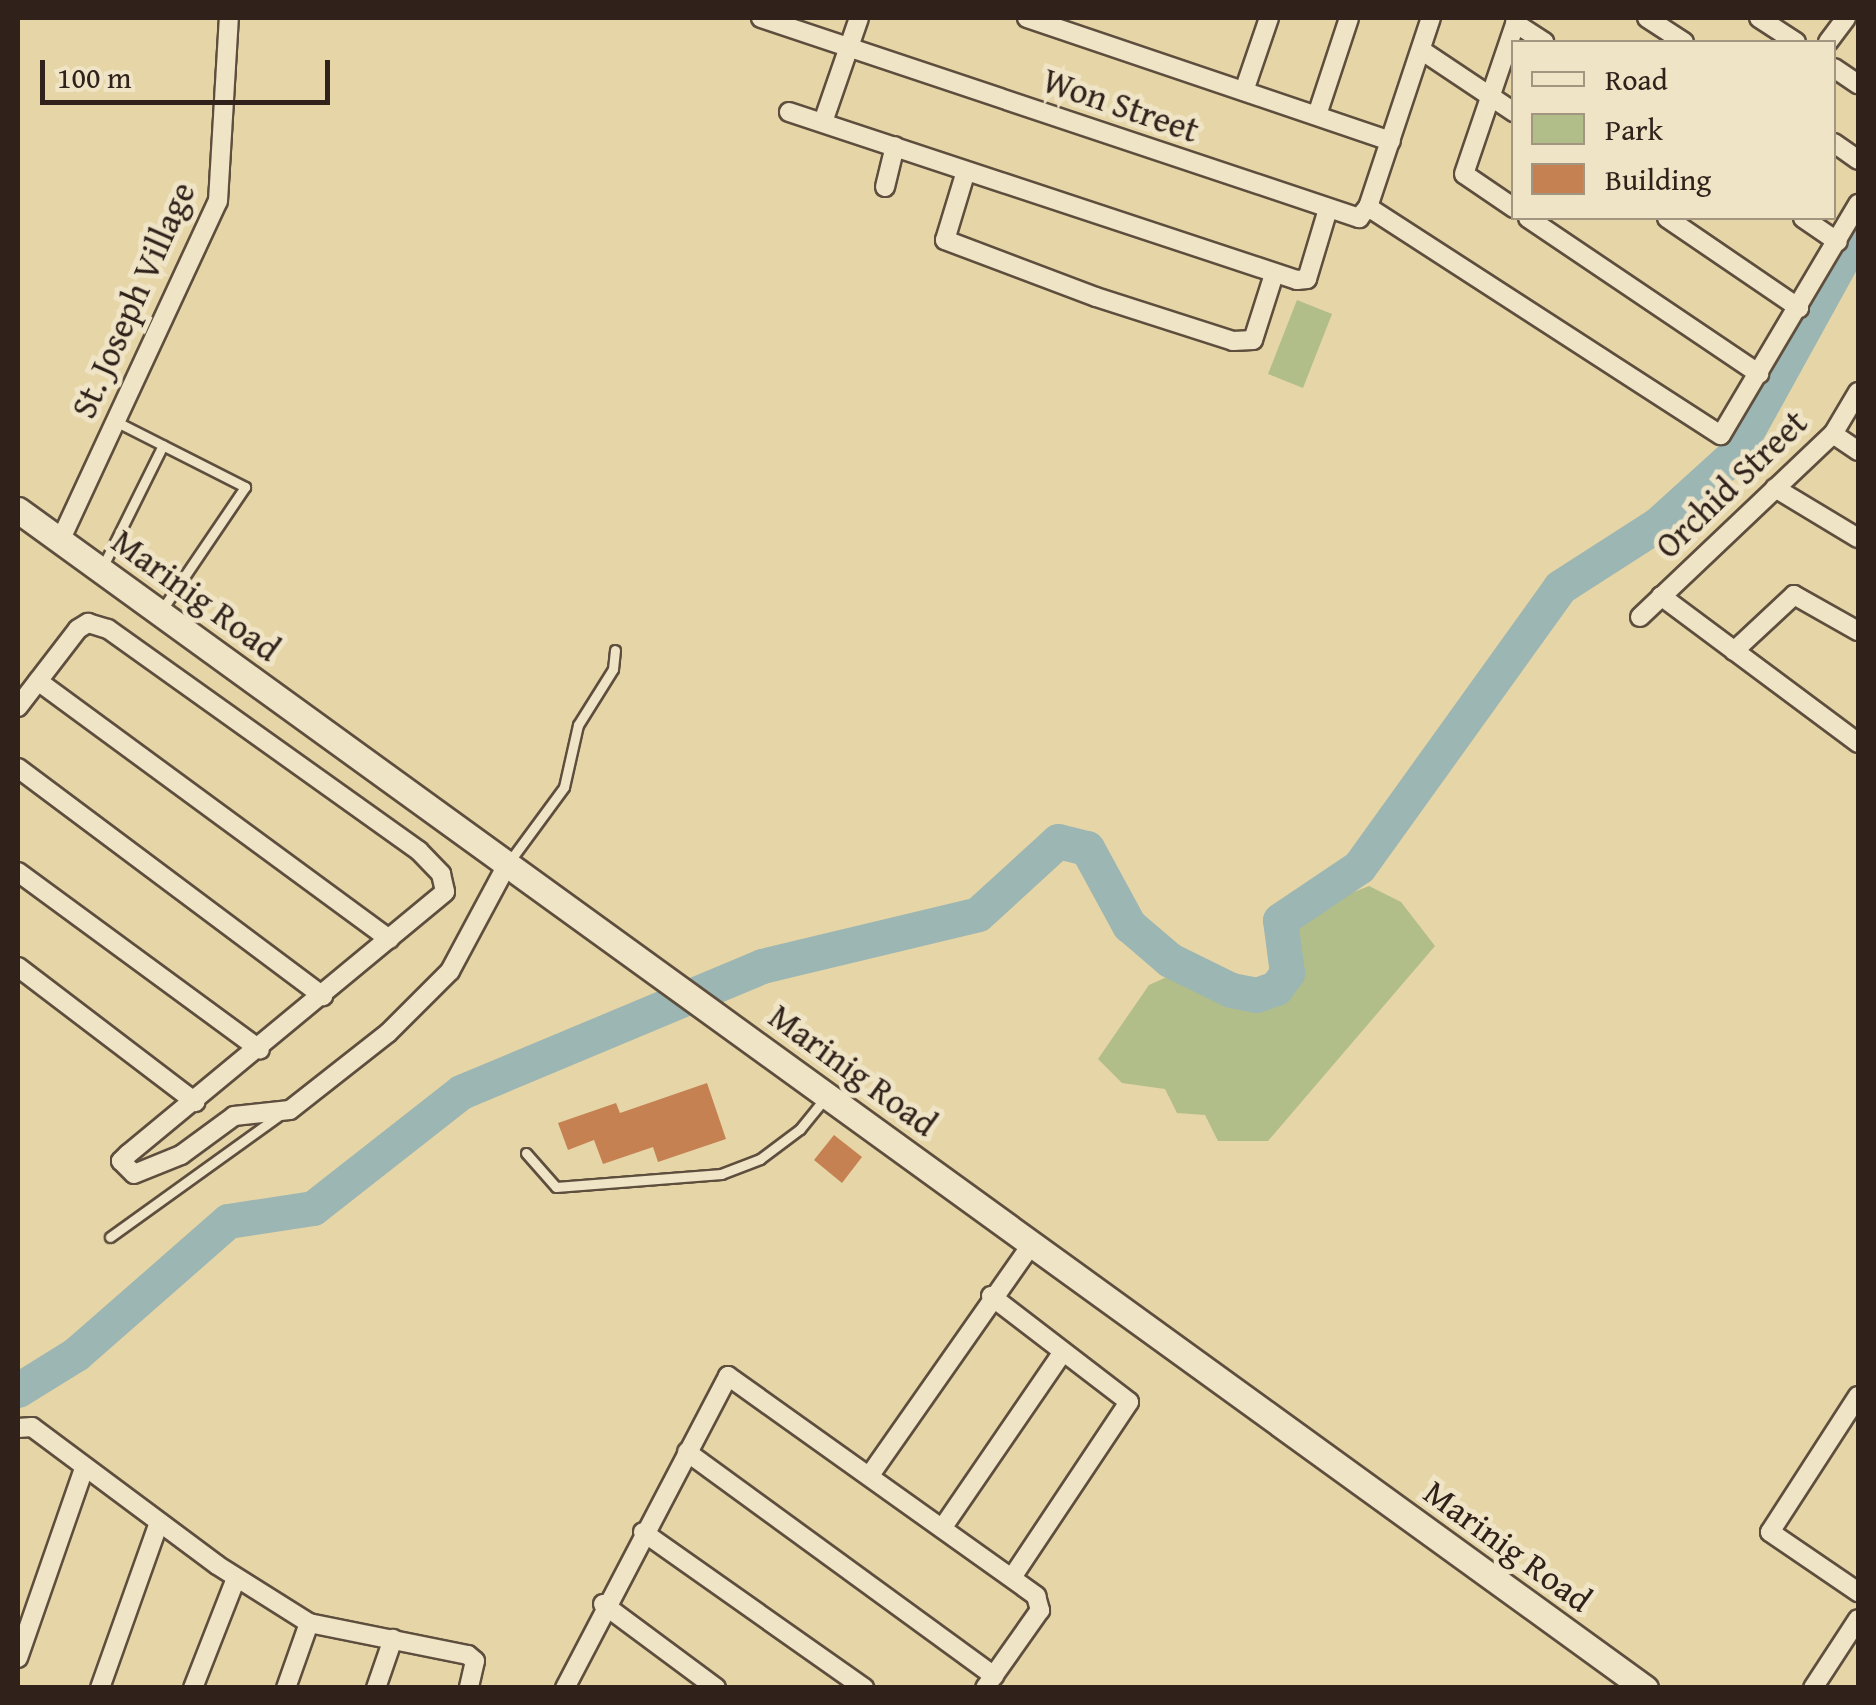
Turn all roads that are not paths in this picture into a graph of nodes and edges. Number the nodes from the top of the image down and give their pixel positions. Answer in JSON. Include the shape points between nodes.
{"nodes":[{"id":1,"x":229,"y":18,"type":"edge"},
{"id":2,"x":761,"y":18,"type":"edge"},
{"id":3,"x":859,"y":18,"type":"edge"},
{"id":4,"x":1027,"y":18,"type":"edge"},
{"id":5,"x":1270,"y":18,"type":"edge"},
{"id":6,"x":1349,"y":18,"type":"edge"},
{"id":7,"x":1431,"y":18,"type":"edge"},
{"id":8,"x":1647,"y":18,"type":"edge"},
{"id":9,"x":1760,"y":18,"type":"edge"},
{"id":10,"x":1846,"y":18,"type":"edge"},
{"id":11,"x":1516,"y":20,"type":"edge"},
{"id":12,"x":1541,"y":40,"type":"edge"},
{"id":13,"x":1681,"y":40,"type":"edge"},
{"id":14,"x":1793,"y":40,"type":"edge"},
{"id":15,"x":1830,"y":40,"type":"edge"},
{"id":16,"x":848,"y":47,"type":"junction"},
{"id":17,"x":1421,"y":50,"type":"junction"},
{"id":18,"x":1836,"y":69,"type":"edge"},
{"id":19,"x":1858,"y":84,"type":"edge"},
{"id":20,"x":1244,"y":91,"type":"junction"},
{"id":21,"x":1489,"y":96,"type":"junction"},
{"id":22,"x":1511,"y":110,"type":"edge"},
{"id":23,"x":788,"y":112,"type":"dead end"},
{"id":24,"x":1317,"y":116,"type":"junction"},
{"id":25,"x":823,"y":122,"type":"junction"},
{"id":26,"x":1391,"y":141,"type":"junction"},
{"id":27,"x":1836,"y":144,"type":"edge"},
{"id":28,"x":895,"y":146,"type":"junction"},
{"id":29,"x":1858,"y":160,"type":"edge"},
{"id":30,"x":966,"y":171,"type":"junction"},
{"id":31,"x":884,"y":187,"type":"dead end"},
{"id":32,"x":1858,"y":204,"type":"edge"},
{"id":33,"x":1511,"y":206,"type":"edge"},
{"id":34,"x":1368,"y":207,"type":"junction"},
{"id":35,"x":1328,"y":209,"type":"junction"},
{"id":36,"x":1531,"y":220,"type":"edge"},
{"id":37,"x":1670,"y":220,"type":"edge"},
{"id":38,"x":1806,"y":220,"type":"edge"},
{"id":39,"x":1838,"y":242,"type":"junction"},
{"id":40,"x":1274,"y":274,"type":"junction"},
{"id":41,"x":1799,"y":308,"type":"junction"},
{"id":42,"x":1760,"y":374,"type":"junction"},
{"id":43,"x":1858,"y":392,"type":"edge"},
{"id":44,"x":115,"y":421,"type":"junction"},
{"id":45,"x":1833,"y":434,"type":"junction"},
{"id":46,"x":162,"y":445,"type":"junction"},
{"id":47,"x":1858,"y":451,"type":"edge"},
{"id":48,"x":1775,"y":488,"type":"junction"},
{"id":49,"x":18,"y":510,"type":"edge"},
{"id":50,"x":1858,"y":538,"type":"edge"},
{"id":51,"x":60,"y":541,"type":"junction"},
{"id":52,"x":101,"y":570,"type":"junction"},
{"id":53,"x":1662,"y":596,"type":"junction"},
{"id":54,"x":160,"y":612,"type":"junction"},
{"id":55,"x":1640,"y":617,"type":"dead end"},
{"id":56,"x":1858,"y":630,"type":"edge"},
{"id":57,"x":616,"y":650,"type":"dead end"},
{"id":58,"x":1734,"y":651,"type":"junction"},
{"id":59,"x":38,"y":681,"type":"junction"},
{"id":60,"x":18,"y":708,"type":"edge"},
{"id":61,"x":1858,"y":743,"type":"edge"},
{"id":62,"x":18,"y":768,"type":"edge"},
{"id":63,"x":508,"y":863,"type":"junction"},
{"id":64,"x":18,"y":872,"type":"edge"},
{"id":65,"x":389,"y":939,"type":"junction"},
{"id":66,"x":18,"y":967,"type":"edge"},
{"id":67,"x":323,"y":996,"type":"junction"},
{"id":68,"x":260,"y":1050,"type":"junction"},
{"id":69,"x":827,"y":1095,"type":"junction"},
{"id":70,"x":195,"y":1102,"type":"junction"},
{"id":71,"x":280,"y":1116,"type":"junction"},
{"id":72,"x":526,"y":1153,"type":"dead end"},
{"id":73,"x":110,"y":1237,"type":"dead end"},
{"id":74,"x":1031,"y":1245,"type":"junction"},
{"id":75,"x":991,"y":1296,"type":"junction"},
{"id":76,"x":1063,"y":1352,"type":"junction"},
{"id":77,"x":1858,"y":1396,"type":"edge"},
{"id":78,"x":18,"y":1428,"type":"edge"},
{"id":79,"x":686,"y":1452,"type":"junction"},
{"id":80,"x":84,"y":1468,"type":"junction"},
{"id":81,"x":870,"y":1474,"type":"junction"},
{"id":82,"x":159,"y":1522,"type":"junction"},
{"id":83,"x":943,"y":1527,"type":"junction"},
{"id":84,"x":642,"y":1532,"type":"junction"},
{"id":85,"x":1013,"y":1576,"type":"junction"},
{"id":86,"x":236,"y":1578,"type":"junction"},
{"id":87,"x":1858,"y":1592,"type":"edge"},
{"id":88,"x":604,"y":1604,"type":"junction"},
{"id":89,"x":1858,"y":1619,"type":"edge"},
{"id":90,"x":309,"y":1623,"type":"junction"},
{"id":91,"x":393,"y":1639,"type":"junction"},
{"id":92,"x":18,"y":1658,"type":"edge"},
{"id":93,"x":989,"y":1682,"type":"edge"},
{"id":94,"x":1820,"y":1685,"type":"edge"},
{"id":95,"x":565,"y":1687,"type":"edge"},
{"id":96,"x":100,"y":1688,"type":"edge"},
{"id":97,"x":194,"y":1688,"type":"edge"},
{"id":98,"x":286,"y":1688,"type":"edge"},
{"id":99,"x":376,"y":1688,"type":"edge"},
{"id":100,"x":469,"y":1688,"type":"edge"},
{"id":101,"x":716,"y":1688,"type":"edge"},
{"id":102,"x":864,"y":1688,"type":"edge"},
{"id":103,"x":1645,"y":1688,"type":"edge"}],
"edges":[{"from":1,"to":44,"type":"street","name":"St. Joseph Village","via":[[218,201]]},
{"from":2,"to":16,"type":"street","name":"Won Street"},
{"from":3,"to":16,"type":"street"},
{"from":4,"to":20,"type":"street"},
{"from":5,"to":20,"type":"street"},
{"from":6,"to":24,"type":"street"},
{"from":7,"to":17,"type":"street"},
{"from":8,"to":13,"type":"street"},
{"from":9,"to":14,"type":"street"},
{"from":10,"to":15,"type":"street"},
{"from":11,"to":12,"type":"street"},
{"from":11,"to":21,"type":"street"},
{"from":16,"to":25,"type":"street"},
{"from":16,"to":35,"type":"street","name":"Won Street"},
{"from":17,"to":21,"type":"street"},
{"from":17,"to":26,"type":"street"},
{"from":18,"to":19,"type":"street"},
{"from":20,"to":24,"type":"street"},
{"from":21,"to":22,"type":"street"},
{"from":21,"to":33,"type":"street","via":[[1464,174]]},
{"from":23,"to":25,"type":"street"},
{"from":24,"to":26,"type":"street"},
{"from":25,"to":28,"type":"street"},
{"from":26,"to":34,"type":"street"},
{"from":27,"to":29,"type":"street"},
{"from":28,"to":30,"type":"street"},
{"from":28,"to":31,"type":"street"},
{"from":30,"to":40,"type":"street"},
{"from":30,"to":40,"type":"street","via":[[945,240],[1096,297],[1234,341],[1253,340]]},
{"from":32,"to":39,"type":"street"},
{"from":34,"to":35,"type":"street","name":"Won Street","via":[[1358,218]]},
{"from":34,"to":42,"type":"street","via":[[1721,435]]},
{"from":35,"to":40,"type":"street","via":[[1307,278]]},
{"from":36,"to":42,"type":"street"},
{"from":37,"to":41,"type":"street"},
{"from":38,"to":39,"type":"street"},
{"from":39,"to":41,"type":"street"},
{"from":41,"to":42,"type":"street"},
{"from":43,"to":45,"type":"street","name":"Orchid Street"},
{"from":44,"to":46,"type":"lane"},
{"from":44,"to":51,"type":"street","name":"St. Joseph Village"},
{"from":45,"to":47,"type":"street"},
{"from":45,"to":48,"type":"street","name":"Orchid Street"},
{"from":46,"to":52,"type":"lane"},
{"from":46,"to":54,"type":"lane","via":[[245,487]]},
{"from":48,"to":50,"type":"street"},
{"from":48,"to":53,"type":"street","name":"Orchid Street"},
{"from":49,"to":51,"type":"street","name":"Marinig Road"},
{"from":51,"to":52,"type":"street","name":"Marinig Road"},
{"from":52,"to":54,"type":"street","name":"Marinig Road"},
{"from":53,"to":55,"type":"street","name":"Orchid Street"},
{"from":53,"to":58,"type":"street"},
{"from":54,"to":63,"type":"street","name":"Marinig Road"},
{"from":56,"to":58,"type":"street","via":[[1794,595]]},
{"from":57,"to":63,"type":"lane","via":[[613,669],[578,725],[564,787]]},
{"from":58,"to":61,"type":"street"},
{"from":59,"to":60,"type":"street"},
{"from":59,"to":65,"type":"street"},
{"from":59,"to":65,"type":"street","via":[[78,629],[88,623],[108,629],[419,850],[441,874],[445,892]]},
{"from":62,"to":67,"type":"street"},
{"from":63,"to":69,"type":"street","name":"Marinig Road"},
{"from":63,"to":71,"type":"street","via":[[450,972],[388,1033]]},
{"from":64,"to":68,"type":"street"},
{"from":65,"to":67,"type":"street"},
{"from":66,"to":70,"type":"street"},
{"from":67,"to":68,"type":"street"},
{"from":68,"to":70,"type":"street"},
{"from":69,"to":72,"type":"lane","via":[[800,1129],[760,1158],[721,1174],[556,1187]]},
{"from":69,"to":74,"type":"street","name":"Marinig Road"},
{"from":70,"to":71,"type":"street","via":[[128,1154],[125,1168],[144,1174],[234,1116]]},
{"from":71,"to":73,"type":"lane"},
{"from":74,"to":75,"type":"street"},
{"from":74,"to":103,"type":"street","name":"Marinig Road"},
{"from":75,"to":76,"type":"street"},
{"from":75,"to":81,"type":"street"},
{"from":76,"to":83,"type":"street"},
{"from":76,"to":85,"type":"street","via":[[1130,1402]]},
{"from":77,"to":87,"type":"street","via":[[1770,1532]]},
{"from":78,"to":80,"type":"street","via":[[32,1427]]},
{"from":79,"to":81,"type":"street","via":[[728,1376]]},
{"from":79,"to":84,"type":"street"},
{"from":79,"to":93,"type":"street"},
{"from":80,"to":82,"type":"street"},
{"from":80,"to":92,"type":"street"},
{"from":81,"to":83,"type":"street"},
{"from":82,"to":86,"type":"street"},
{"from":82,"to":96,"type":"street"},
{"from":83,"to":85,"type":"street"},
{"from":84,"to":88,"type":"street"},
{"from":84,"to":102,"type":"street"},
{"from":85,"to":93,"type":"street","via":[[1036,1596],[1040,1610]]},
{"from":86,"to":90,"type":"street"},
{"from":86,"to":97,"type":"street"},
{"from":88,"to":95,"type":"street"},
{"from":88,"to":101,"type":"street"},
{"from":89,"to":94,"type":"street"},
{"from":90,"to":91,"type":"street"},
{"from":90,"to":98,"type":"street"},
{"from":91,"to":99,"type":"street"},
{"from":91,"to":100,"type":"street","via":[[468,1656],[475,1661]]}]}
